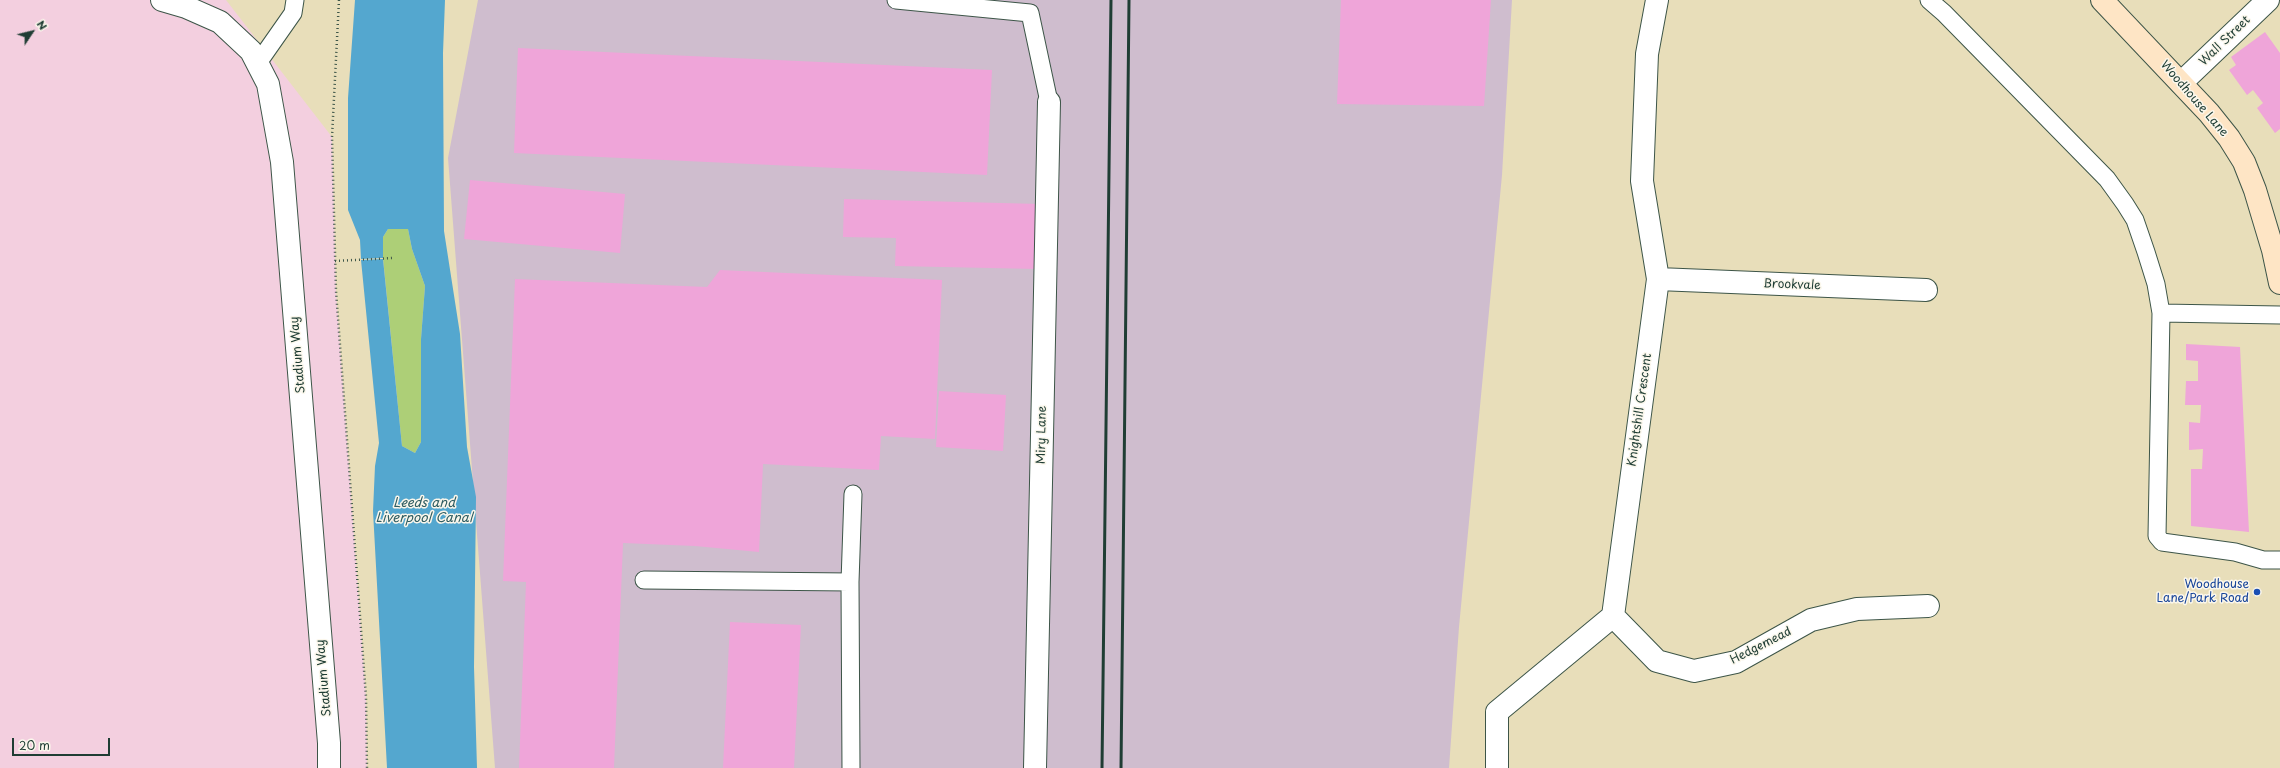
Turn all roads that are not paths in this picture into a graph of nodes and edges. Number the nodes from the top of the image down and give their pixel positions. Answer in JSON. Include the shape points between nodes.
{"nodes":[{"id":1,"x":162,"y":0,"type":"edge"},
{"id":2,"x":295,"y":0,"type":"edge"},
{"id":3,"x":896,"y":0,"type":"edge"},
{"id":4,"x":1657,"y":0,"type":"edge"},
{"id":5,"x":1929,"y":0,"type":"edge"},
{"id":6,"x":2102,"y":0,"type":"edge"},
{"id":7,"x":2268,"y":0,"type":"edge"},
{"id":8,"x":258,"y":64,"type":"junction"},
{"id":9,"x":2181,"y":83,"type":"junction"},
{"id":10,"x":1048,"y":102,"type":"joint"},
{"id":11,"x":1658,"y":279,"type":"junction"},
{"id":12,"x":2280,"y":283,"type":"edge"},
{"id":13,"x":1926,"y":290,"type":"dead end"},
{"id":14,"x":2161,"y":313,"type":"junction"},
{"id":15,"x":2280,"y":315,"type":"edge"},
{"id":16,"x":853,"y":494,"type":"dead end"},
{"id":17,"x":2280,"y":560,"type":"edge"},
{"id":18,"x":644,"y":580,"type":"dead end"},
{"id":19,"x":850,"y":582,"type":"junction"},
{"id":20,"x":1928,"y":606,"type":"dead end"},
{"id":21,"x":1613,"y":616,"type":"junction"},
{"id":22,"x":329,"y":768,"type":"edge"},
{"id":23,"x":850,"y":768,"type":"edge"},
{"id":24,"x":1035,"y":768,"type":"edge"},
{"id":25,"x":1497,"y":768,"type":"edge"}],
"edges":[{"from":1,"to":8,"type":"street","name":"Stadium Way","via":[[220,22],[251,51]]},
{"from":2,"to":8,"type":"lane","via":[[293,13]]},
{"from":3,"to":10,"type":"lane","via":[[1030,13]]},
{"from":4,"to":11,"type":"street","name":"Knightshill Crescent","via":[[1647,54],[1642,181]]},
{"from":5,"to":14,"type":"lane","via":[[2106,179],[2125,204],[2135,220],[2146,252],[2156,284]]},
{"from":6,"to":9,"type":"main road","name":"Woodhouse Lane"},
{"from":7,"to":9,"type":"street","name":"Wall Street"},
{"from":8,"to":22,"type":"street","name":"Stadium Way","via":[[268,84],[282,162]]},
{"from":9,"to":12,"type":"main road","name":"Woodhouse Lane","via":[[2209,112],[2244,162],[2265,219]]},
{"from":10,"to":24,"type":"street","name":"Miry Lane"},
{"from":11,"to":13,"type":"street","name":"Brookvale"},
{"from":11,"to":21,"type":"street","name":"Knightshill Crescent"},
{"from":14,"to":15,"type":"lane"},
{"from":14,"to":17,"type":"lane","via":[[2157,536],[2162,542],[2235,552],[2263,560]]},
{"from":16,"to":19,"type":"lane"},
{"from":18,"to":19,"type":"lane"},
{"from":19,"to":23,"type":"lane"},
{"from":20,"to":21,"type":"street","name":"Hedgemead","via":[[1857,609],[1811,620],[1736,662],[1694,671],[1657,661]]},
{"from":21,"to":25,"type":"street","via":[[1497,712]]}]}
